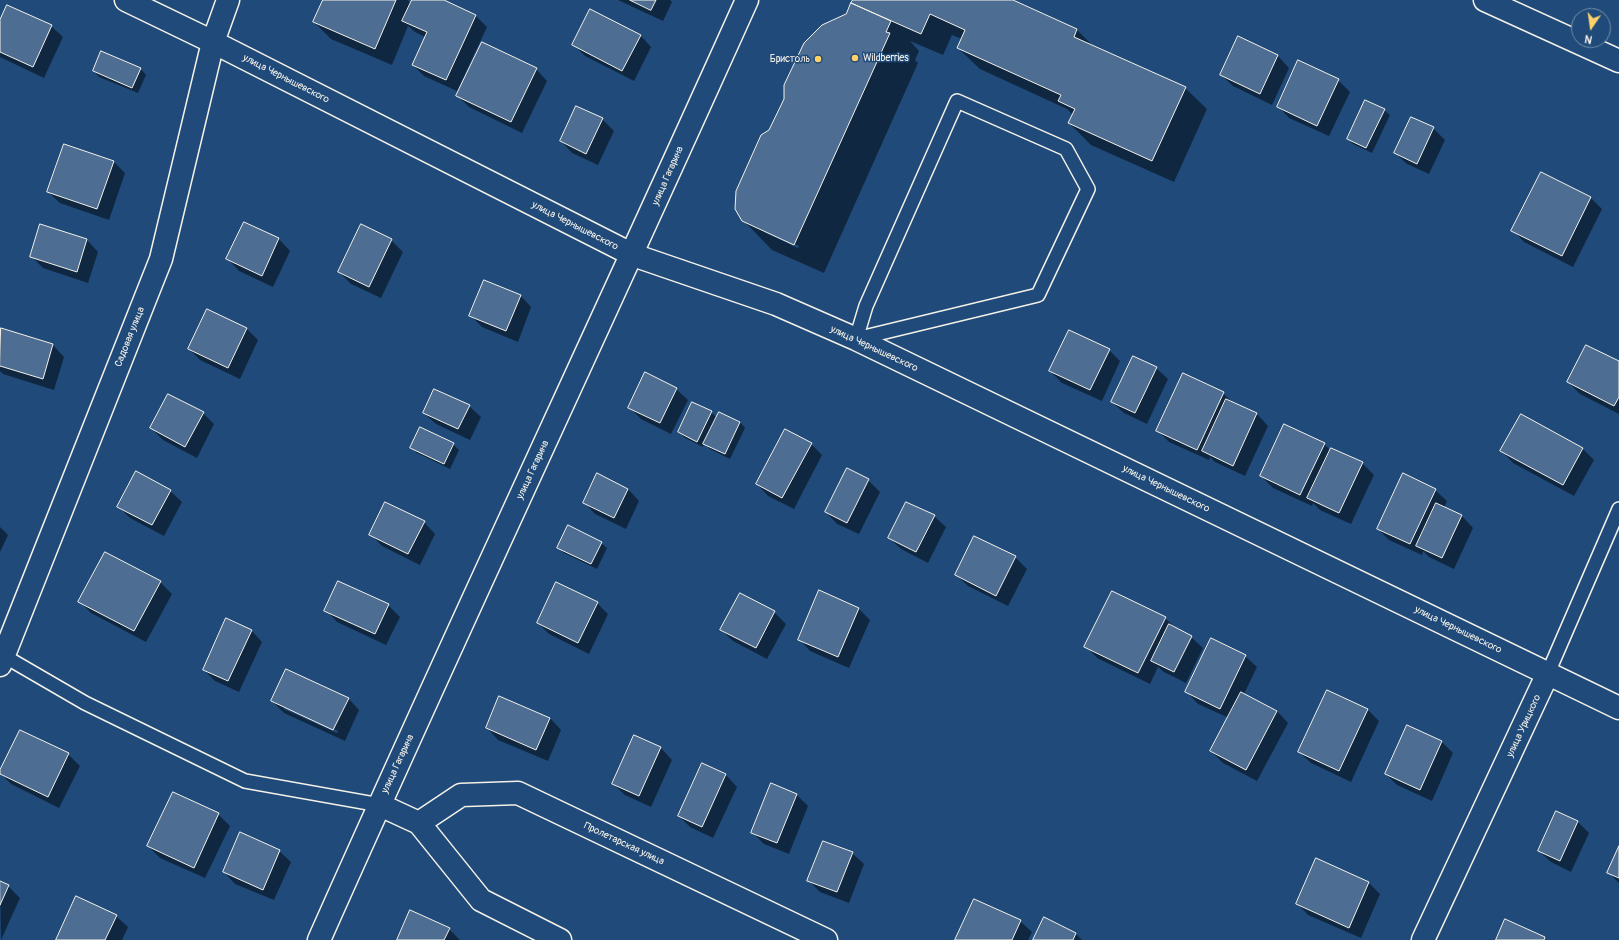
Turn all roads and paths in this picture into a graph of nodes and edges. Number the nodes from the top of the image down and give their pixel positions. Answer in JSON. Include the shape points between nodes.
{"nodes":[{"id":1,"x":126,"y":0,"type":"edge"},
{"id":2,"x":228,"y":0,"type":"edge"},
{"id":3,"x":747,"y":0,"type":"edge"},
{"id":4,"x":1486,"y":0,"type":"edge"},
{"id":5,"x":213,"y":42,"type":"junction"},
{"id":6,"x":1619,"y":61,"type":"edge"},
{"id":7,"x":633,"y":255,"type":"junction"},
{"id":8,"x":856,"y":339,"type":"junction"},
{"id":9,"x":1619,"y":509,"type":"edge"},
{"id":10,"x":2,"y":660,"type":"edge"},
{"id":11,"x":1548,"y":673,"type":"junction"},
{"id":12,"x":1619,"y":708,"type":"edge"},
{"id":13,"x":380,"y":805,"type":"junction"},
{"id":14,"x":419,"y":823,"type":"junction"},
{"id":15,"x":319,"y":940,"type":"edge"},
{"id":16,"x":560,"y":940,"type":"edge"},
{"id":17,"x":826,"y":940,"type":"edge"},
{"id":18,"x":1423,"y":940,"type":"edge"}],
"edges":[{"from":1,"to":5,"type":"street","name":"улица Чернышевского"},
{"from":2,"to":5,"type":"street","name":"Садовая улица"},
{"from":3,"to":7,"type":"street","name":"улица Гагарина"},
{"from":4,"to":6,"type":"street"},
{"from":5,"to":7,"type":"street","name":"улица Чернышевского"},
{"from":5,"to":10,"type":"street","name":"Садовая улица","via":[[161,259]]},
{"from":7,"to":8,"type":"street","name":"улица Чернышевского","via":[[776,304]]},
{"from":7,"to":13,"type":"street","name":"улица Гагарина"},
{"from":8,"to":8,"type":"lane","via":[[866,306],[957,101],[1066,149],[1088,188],[1038,295]]},
{"from":8,"to":11,"type":"street","name":"улица Чернышевского"},
{"from":9,"to":11,"type":"lane","name":"улица Урицкого"},
{"from":10,"to":13,"type":"lane","via":[[245,781]]},
{"from":11,"to":12,"type":"street","name":"улица Чернышевского"},
{"from":11,"to":18,"type":"street","name":"улица Урицкого"},
{"from":13,"to":14,"type":"street"},
{"from":13,"to":15,"type":"street","name":"улица Гагарина"},
{"from":14,"to":16,"type":"street","via":[[481,900]]},
{"from":14,"to":17,"type":"street","name":"Пролетарская улица","via":[[461,795],[518,793]]}]}
